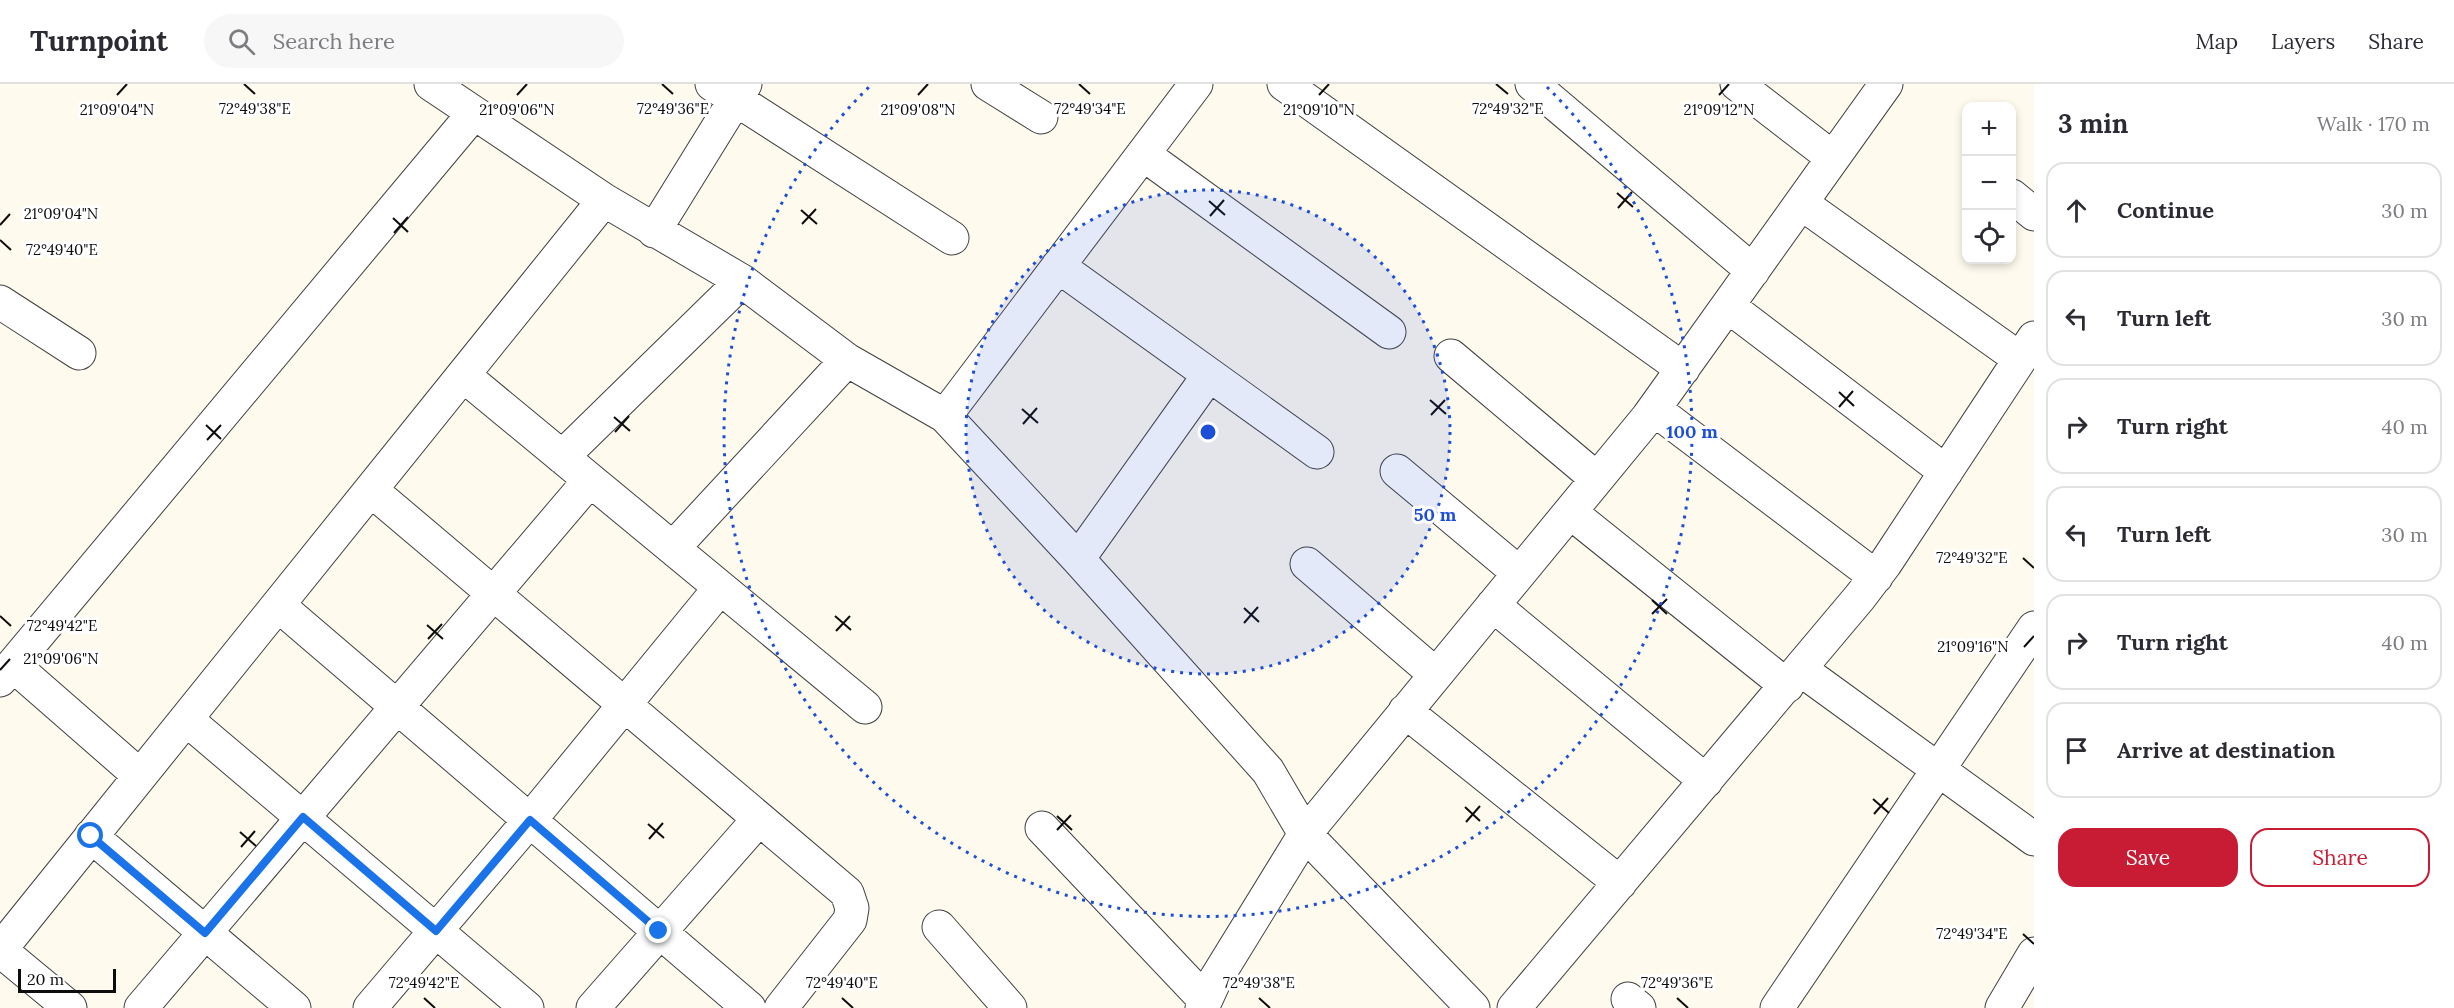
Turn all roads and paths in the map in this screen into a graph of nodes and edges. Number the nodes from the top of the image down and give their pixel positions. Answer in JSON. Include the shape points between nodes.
{"nodes":[{"id":1,"x":431,"y":84,"type":"edge"},
{"id":2,"x":988,"y":84,"type":"edge"},
{"id":3,"x":1196,"y":84,"type":"edge"},
{"id":4,"x":1284,"y":84,"type":"edge"},
{"id":5,"x":1532,"y":84,"type":"edge"},
{"id":6,"x":1737,"y":84,"type":"edge"},
{"id":7,"x":1886,"y":84,"type":"edge"},
{"id":8,"x":731,"y":89,"type":"edge"},
{"id":9,"x":474,"y":113,"type":"junction"},
{"id":10,"x":1041,"y":117,"type":"dead end"},
{"id":11,"x":1143,"y":154,"type":"junction"},
{"id":12,"x":1833,"y":158,"type":"junction"},
{"id":13,"x":2016,"y":199,"type":"edge"},
{"id":14,"x":604,"y":200,"type":"junction"},
{"id":15,"x":1801,"y":203,"type":"junction"},
{"id":16,"x":2034,"y":213,"type":"edge"},
{"id":17,"x":654,"y":231,"type":"junction"},
{"id":18,"x":952,"y":238,"type":"dead end"},
{"id":19,"x":1058,"y":266,"type":"junction"},
{"id":20,"x":1753,"y":271,"type":"junction"},
{"id":21,"x":742,"y":281,"type":"junction"},
{"id":22,"x":0,"y":302,"type":"edge"},
{"id":23,"x":1728,"y":306,"type":"junction"},
{"id":24,"x":1389,"y":332,"type":"dead end"},
{"id":25,"x":2027,"y":348,"type":"edge"},
{"id":26,"x":79,"y":353,"type":"dead end"},
{"id":27,"x":1451,"y":356,"type":"dead end"},
{"id":28,"x":847,"y":360,"type":"junction"},
{"id":29,"x":1683,"y":369,"type":"junction"},
{"id":30,"x":463,"y":375,"type":"junction"},
{"id":31,"x":1209,"y":375,"type":"junction"},
{"id":32,"x":1654,"y":409,"type":"junction"},
{"id":33,"x":945,"y":416,"type":"junction"},
{"id":34,"x":1317,"y":452,"type":"dead end"},
{"id":35,"x":562,"y":457,"type":"junction"},
{"id":36,"x":1397,"y":471,"type":"dead end"},
{"id":37,"x":1946,"y":472,"type":"junction"},
{"id":38,"x":1596,"y":479,"type":"junction"},
{"id":39,"x":590,"y":480,"type":"junction"},
{"id":40,"x":371,"y":490,"type":"junction"},
{"id":41,"x":1570,"y":512,"type":"junction"},
{"id":42,"x":673,"y":548,"type":"junction"},
{"id":43,"x":1078,"y":559,"type":"junction"},
{"id":44,"x":1307,"y":564,"type":"dead end"},
{"id":45,"x":1519,"y":573,"type":"junction"},
{"id":46,"x":1876,"y":577,"type":"junction"},
{"id":47,"x":720,"y":588,"type":"junction"},
{"id":48,"x":494,"y":594,"type":"junction"},
{"id":49,"x":278,"y":605,"type":"junction"},
{"id":50,"x":1493,"y":605,"type":"junction"},
{"id":51,"x":2034,"y":628,"type":"edge"},
{"id":52,"x":6,"y":672,"type":"edge"},
{"id":53,"x":1435,"y":674,"type":"junction"},
{"id":54,"x":1793,"y":678,"type":"junction"},
{"id":55,"x":625,"y":705,"type":"junction"},
{"id":56,"x":397,"y":706,"type":"junction"},
{"id":57,"x":865,"y":706,"type":"dead end"},
{"id":58,"x":1405,"y":711,"type":"junction"},
{"id":59,"x":186,"y":718,"type":"junction"},
{"id":60,"x":1938,"y":771,"type":"junction"},
{"id":61,"x":140,"y":776,"type":"junction"},
{"id":62,"x":1706,"y":782,"type":"junction"},
{"id":63,"x":303,"y":817,"type":"junction"},
{"id":64,"x":759,"y":819,"type":"junction"},
{"id":65,"x":530,"y":820,"type":"junction"},
{"id":66,"x":1042,"y":828,"type":"dead end"},
{"id":67,"x":1305,"y":834,"type":"junction"},
{"id":68,"x":91,"y":836,"type":"junction"},
{"id":69,"x":2034,"y":839,"type":"edge"},
{"id":70,"x":1620,"y":883,"type":"junction"},
{"id":71,"x":939,"y":927,"type":"dead end"},
{"id":72,"x":436,"y":931,"type":"junction"},
{"id":73,"x":659,"y":931,"type":"junction"},
{"id":74,"x":205,"y":933,"type":"junction"},
{"id":75,"x":0,"y":950,"type":"edge"},
{"id":76,"x":2034,"y":954,"type":"edge"},
{"id":77,"x":795,"y":1002,"type":"edge"},
{"id":78,"x":1203,"y":1004,"type":"edge"},
{"id":79,"x":70,"y":1008,"type":"edge"},
{"id":80,"x":141,"y":1008,"type":"edge"},
{"id":81,"x":294,"y":1008,"type":"edge"},
{"id":82,"x":370,"y":1008,"type":"edge"},
{"id":83,"x":527,"y":1008,"type":"edge"},
{"id":84,"x":593,"y":1008,"type":"edge"},
{"id":85,"x":749,"y":1008,"type":"edge"},
{"id":86,"x":1010,"y":1008,"type":"edge"},
{"id":87,"x":1473,"y":1008,"type":"edge"},
{"id":88,"x":1514,"y":1008,"type":"edge"},
{"id":89,"x":1777,"y":1008,"type":"edge"},
{"id":90,"x":2002,"y":1008,"type":"edge"}],
"edges":[{"from":1,"to":9,"type":"street"},
{"from":2,"to":10,"type":"street"},
{"from":3,"to":11,"type":"street"},
{"from":4,"to":29,"type":"street"},
{"from":5,"to":20,"type":"street"},
{"from":6,"to":12,"type":"street"},
{"from":7,"to":12,"type":"street"},
{"from":8,"to":17,"type":"street"},
{"from":8,"to":18,"type":"street"},
{"from":9,"to":14,"type":"street"},
{"from":9,"to":52,"type":"street"},
{"from":11,"to":19,"type":"street"},
{"from":11,"to":24,"type":"street"},
{"from":12,"to":15,"type":"street"},
{"from":13,"to":16,"type":"street"},
{"from":14,"to":17,"type":"street"},
{"from":14,"to":30,"type":"street"},
{"from":15,"to":20,"type":"street"},
{"from":15,"to":25,"type":"street"},
{"from":17,"to":21,"type":"street"},
{"from":19,"to":31,"type":"street"},
{"from":19,"to":33,"type":"street"},
{"from":20,"to":23,"type":"street"},
{"from":21,"to":28,"type":"street"},
{"from":21,"to":35,"type":"street"},
{"from":22,"to":26,"type":"street"},
{"from":23,"to":29,"type":"street"},
{"from":23,"to":37,"type":"street"},
{"from":25,"to":37,"type":"street"},
{"from":27,"to":38,"type":"street"},
{"from":28,"to":33,"type":"street"},
{"from":28,"to":42,"type":"street"},
{"from":29,"to":32,"type":"street"},
{"from":30,"to":35,"type":"street"},
{"from":30,"to":40,"type":"street"},
{"from":31,"to":34,"type":"street"},
{"from":31,"to":43,"type":"street"},
{"from":32,"to":38,"type":"street"},
{"from":32,"to":46,"type":"street"},
{"from":33,"to":43,"type":"street"},
{"from":35,"to":39,"type":"street"},
{"from":36,"to":45,"type":"street"},
{"from":37,"to":46,"type":"street"},
{"from":38,"to":41,"type":"street"},
{"from":39,"to":42,"type":"street"},
{"from":39,"to":48,"type":"street"},
{"from":40,"to":48,"type":"street"},
{"from":40,"to":49,"type":"street"},
{"from":41,"to":45,"type":"street"},
{"from":41,"to":54,"type":"street"},
{"from":42,"to":47,"type":"street"},
{"from":43,"to":67,"type":"street","via":[[1268,771]]},
{"from":44,"to":53,"type":"street"},
{"from":45,"to":50,"type":"street"},
{"from":46,"to":54,"type":"street"},
{"from":47,"to":55,"type":"street"},
{"from":47,"to":57,"type":"street"},
{"from":48,"to":55,"type":"street"},
{"from":48,"to":56,"type":"street"},
{"from":49,"to":56,"type":"street"},
{"from":49,"to":59,"type":"street"},
{"from":50,"to":53,"type":"street"},
{"from":50,"to":62,"type":"street"},
{"from":51,"to":60,"type":"street"},
{"from":52,"to":61,"type":"street"},
{"from":53,"to":58,"type":"street"},
{"from":54,"to":60,"type":"street"},
{"from":54,"to":62,"type":"street"},
{"from":55,"to":64,"type":"street"},
{"from":55,"to":65,"type":"street"},
{"from":56,"to":63,"type":"street"},
{"from":56,"to":65,"type":"street"},
{"from":58,"to":67,"type":"street"},
{"from":58,"to":70,"type":"street"},
{"from":59,"to":61,"type":"street"},
{"from":59,"to":63,"type":"street"},
{"from":60,"to":69,"type":"street"},
{"from":60,"to":89,"type":"street"},
{"from":61,"to":68,"type":"street"},
{"from":62,"to":70,"type":"street"},
{"from":63,"to":72,"type":"street"},
{"from":63,"to":74,"type":"street"},
{"from":64,"to":73,"type":"street"},
{"from":64,"to":77,"type":"street","via":[[847,893],[852,908],[850,920]]},
{"from":65,"to":72,"type":"street"},
{"from":65,"to":73,"type":"street"},
{"from":66,"to":78,"type":"street"},
{"from":67,"to":78,"type":"street"},
{"from":67,"to":87,"type":"street"},
{"from":68,"to":74,"type":"street"},
{"from":68,"to":75,"type":"street"},
{"from":70,"to":88,"type":"street"},
{"from":71,"to":86,"type":"street"},
{"from":72,"to":82,"type":"street"},
{"from":72,"to":83,"type":"street"},
{"from":73,"to":84,"type":"street"},
{"from":73,"to":85,"type":"street"},
{"from":74,"to":80,"type":"street"},
{"from":74,"to":81,"type":"street"},
{"from":75,"to":79,"type":"street"},
{"from":76,"to":90,"type":"street"}]}
